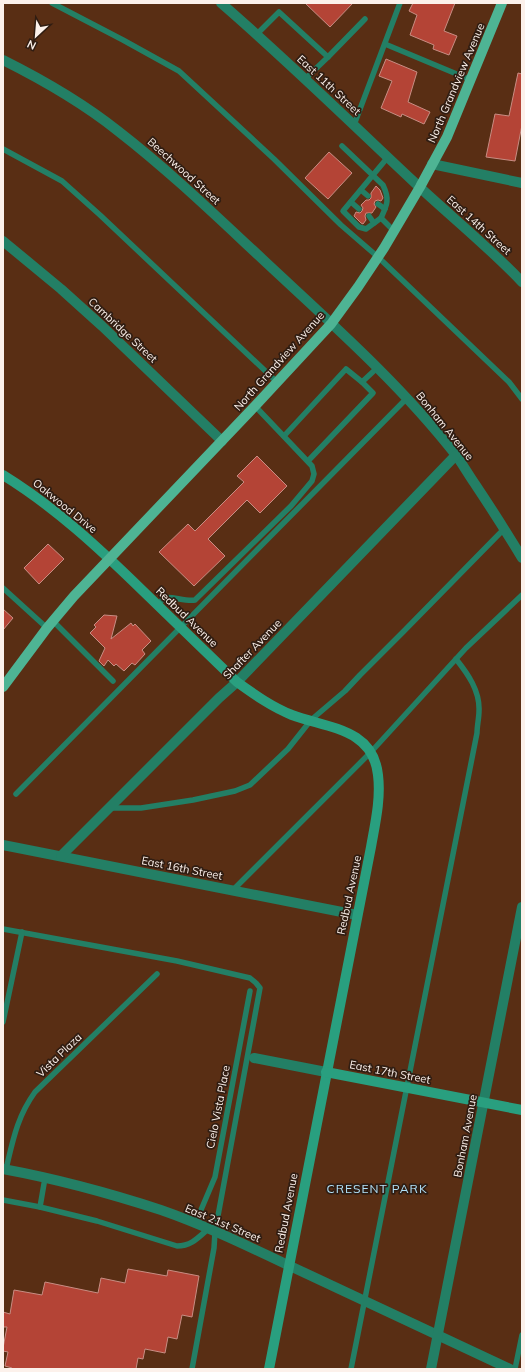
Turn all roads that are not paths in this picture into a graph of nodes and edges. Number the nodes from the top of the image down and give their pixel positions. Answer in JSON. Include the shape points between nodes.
{"nodes":[{"id":1,"x":52,"y":3,"type":"edge"},
{"id":2,"x":221,"y":3,"type":"edge"},
{"id":3,"x":400,"y":3,"type":"edge"},
{"id":4,"x":502,"y":3,"type":"edge"},
{"id":5,"x":365,"y":19,"type":"dead end"},
{"id":6,"x":257,"y":34,"type":"junction"},
{"id":7,"x":385,"y":44,"type":"junction"},
{"id":8,"x":328,"y":57,"type":"junction"},
{"id":9,"x":3,"y":60,"type":"edge"},
{"id":10,"x":305,"y":79,"type":"junction"},
{"id":11,"x":471,"y":80,"type":"junction"},
{"id":12,"x":354,"y":125,"type":"junction"},
{"id":13,"x":342,"y":146,"type":"dead end"},
{"id":14,"x":3,"y":150,"type":"edge"},
{"id":15,"x":388,"y":157,"type":"junction"},
{"id":16,"x":432,"y":164,"type":"junction"},
{"id":17,"x":372,"y":176,"type":"junction"},
{"id":18,"x":522,"y":183,"type":"edge"},
{"id":19,"x":420,"y":187,"type":"junction"},
{"id":20,"x":361,"y":190,"type":"junction"},
{"id":21,"x":368,"y":196,"type":"dead end"},
{"id":22,"x":351,"y":202,"type":"junction"},
{"id":23,"x":378,"y":204,"type":"dead end"},
{"id":24,"x":359,"y":209,"type":"dead end"},
{"id":25,"x":385,"y":209,"type":"junction"},
{"id":26,"x":369,"y":216,"type":"dead end"},
{"id":27,"x":381,"y":218,"type":"junction"},
{"id":28,"x":374,"y":223,"type":"junction"},
{"id":29,"x":394,"y":231,"type":"junction"},
{"id":30,"x":3,"y":241,"type":"edge"},
{"id":31,"x":378,"y":257,"type":"junction"},
{"id":32,"x":522,"y":282,"type":"edge"},
{"id":33,"x":331,"y":324,"type":"junction"},
{"id":34,"x":377,"y":368,"type":"junction"},
{"id":35,"x":277,"y":382,"type":"junction"},
{"id":36,"x":362,"y":382,"type":"junction"},
{"id":37,"x":407,"y":398,"type":"junction"},
{"id":38,"x":522,"y":399,"type":"edge"},
{"id":39,"x":255,"y":406,"type":"junction"},
{"id":40,"x":284,"y":436,"type":"junction"},
{"id":41,"x":222,"y":441,"type":"junction"},
{"id":42,"x":456,"y":455,"type":"junction"},
{"id":43,"x":308,"y":460,"type":"junction"},
{"id":44,"x":3,"y":475,"type":"edge"},
{"id":45,"x":504,"y":529,"type":"junction"},
{"id":46,"x":109,"y":558,"type":"junction"},
{"id":47,"x":522,"y":558,"type":"edge"},
{"id":48,"x":3,"y":588,"type":"edge"},
{"id":49,"x":522,"y":595,"type":"edge"},
{"id":50,"x":158,"y":606,"type":"junction"},
{"id":51,"x":50,"y":625,"type":"junction"},
{"id":52,"x":180,"y":627,"type":"junction"},
{"id":53,"x":456,"y":659,"type":"junction"},
{"id":54,"x":113,"y":681,"type":"dead end"},
{"id":55,"x":237,"y":682,"type":"junction"},
{"id":56,"x":3,"y":687,"type":"edge"},
{"id":57,"x":311,"y":720,"type":"junction"},
{"id":58,"x":371,"y":752,"type":"junction"},
{"id":59,"x":16,"y":794,"type":"dead end"},
{"id":60,"x":109,"y":808,"type":"junction"},
{"id":61,"x":3,"y":845,"type":"edge"},
{"id":62,"x":61,"y":856,"type":"junction"},
{"id":63,"x":233,"y":890,"type":"junction"},
{"id":64,"x":522,"y":907,"type":"edge"},
{"id":65,"x":357,"y":915,"type":"junction"},
{"id":66,"x":3,"y":929,"type":"edge"},
{"id":67,"x":22,"y":932,"type":"junction"},
{"id":68,"x":158,"y":974,"type":"dead end"},
{"id":69,"x":250,"y":991,"type":"dead end"},
{"id":70,"x":3,"y":1022,"type":"edge"},
{"id":71,"x":254,"y":1058,"type":"dead end"},
{"id":72,"x":326,"y":1072,"type":"junction"},
{"id":73,"x":407,"y":1087,"type":"junction"},
{"id":74,"x":484,"y":1102,"type":"junction"},
{"id":75,"x":522,"y":1110,"type":"edge"},
{"id":76,"x":5,"y":1169,"type":"edge"},
{"id":77,"x":45,"y":1178,"type":"junction"},
{"id":78,"x":3,"y":1200,"type":"edge"},
{"id":79,"x":40,"y":1207,"type":"junction"},
{"id":80,"x":194,"y":1224,"type":"junction"},
{"id":81,"x":211,"y":1230,"type":"junction"},
{"id":82,"x":289,"y":1265,"type":"junction"},
{"id":83,"x":365,"y":1301,"type":"junction"},
{"id":84,"x":522,"y":1334,"type":"edge"},
{"id":85,"x":438,"y":1335,"type":"junction"},
{"id":86,"x":192,"y":1369,"type":"edge"},
{"id":87,"x":269,"y":1369,"type":"edge"},
{"id":88,"x":352,"y":1369,"type":"edge"},
{"id":89,"x":431,"y":1369,"type":"edge"},
{"id":90,"x":510,"y":1369,"type":"edge"},
{"id":91,"x":515,"y":1369,"type":"edge"}],
"edges":[{"from":1,"to":31,"type":"lane","via":[[179,71]]},
{"from":2,"to":6,"type":"street","name":"East 11th Street"},
{"from":3,"to":7,"type":"lane"},
{"from":4,"to":11,"type":"main road","name":"North Grandview Avenue"},
{"from":5,"to":8,"type":"lane"},
{"from":6,"to":8,"type":"lane","via":[[279,12]]},
{"from":6,"to":10,"type":"street","name":"East 11th Street"},
{"from":7,"to":11,"type":"lane"},
{"from":7,"to":12,"type":"lane"},
{"from":8,"to":10,"type":"lane"},
{"from":9,"to":33,"type":"street","name":"Beechwood Street","via":[[80,104],[148,154]]},
{"from":10,"to":12,"type":"street","name":"East 11th Street"},
{"from":11,"to":16,"type":"main road","name":"North Grandview Avenue","via":[[447,137]]},
{"from":12,"to":15,"type":"street","name":"East 11th Street"},
{"from":13,"to":17,"type":"lane"},
{"from":14,"to":35,"type":"lane","via":[[62,181]]},
{"from":15,"to":17,"type":"lane"},
{"from":15,"to":19,"type":"street","name":"East 11th Street"},
{"from":16,"to":18,"type":"street"},
{"from":16,"to":19,"type":"main road","name":"North Grandview Avenue"},
{"from":17,"to":20,"type":"lane"},
{"from":17,"to":25,"type":"lane","via":[[383,185],[387,194],[388,203]]},
{"from":19,"to":29,"type":"main road","name":"North Grandview Avenue"},
{"from":19,"to":32,"type":"street","name":"East 14th Street"},
{"from":20,"to":21,"type":"lane"},
{"from":20,"to":22,"type":"lane"},
{"from":22,"to":24,"type":"lane"},
{"from":22,"to":28,"type":"lane","via":[[343,211],[359,227],[366,230]]},
{"from":23,"to":25,"type":"lane"},
{"from":25,"to":27,"type":"lane"},
{"from":26,"to":28,"type":"lane"},
{"from":27,"to":28,"type":"lane"},
{"from":27,"to":29,"type":"lane"},
{"from":29,"to":31,"type":"main road","name":"North Grandview Avenue"},
{"from":30,"to":41,"type":"street","name":"Cambridge Street","via":[[96,321]]},
{"from":31,"to":33,"type":"main road","name":"North Grandview Avenue"},
{"from":31,"to":38,"type":"lane","via":[[508,382]]},
{"from":33,"to":34,"type":"street","name":"Bonham Avenue"},
{"from":33,"to":35,"type":"main road","name":"North Grandview Avenue"},
{"from":34,"to":36,"type":"lane"},
{"from":34,"to":37,"type":"street","name":"Bonham Avenue"},
{"from":35,"to":39,"type":"main road","name":"North Grandview Avenue"},
{"from":36,"to":40,"type":"lane","via":[[346,369]]},
{"from":36,"to":43,"type":"lane","via":[[373,393]]},
{"from":37,"to":42,"type":"street","name":"Bonham Avenue"},
{"from":37,"to":52,"type":"lane"},
{"from":39,"to":40,"type":"lane"},
{"from":39,"to":41,"type":"main road","name":"North Grandview Avenue"},
{"from":40,"to":43,"type":"lane"},
{"from":41,"to":46,"type":"main road","name":"North Grandview Avenue"},
{"from":42,"to":45,"type":"street","name":"Bonham Avenue"},
{"from":42,"to":55,"type":"street","name":"Shafter Avenue"},
{"from":43,"to":50,"type":"lane","via":[[314,470],[312,481],[291,506],[195,600],[184,601],[169,596]]},
{"from":44,"to":46,"type":"street","name":"Oakwood Drive","via":[[49,507]]},
{"from":45,"to":47,"type":"street","name":"Bonham Avenue"},
{"from":45,"to":57,"type":"lane","via":[[345,692]]},
{"from":46,"to":50,"type":"street","name":"Redbud Avenue"},
{"from":46,"to":51,"type":"main road","name":"North Grandview Avenue"},
{"from":48,"to":51,"type":"lane"},
{"from":49,"to":53,"type":"lane"},
{"from":50,"to":52,"type":"street","name":"Redbud Avenue"},
{"from":51,"to":54,"type":"lane"},
{"from":51,"to":56,"type":"main road","name":"North Grandview Avenue"},
{"from":52,"to":55,"type":"street","name":"Redbud Avenue"},
{"from":52,"to":59,"type":"lane"},
{"from":53,"to":58,"type":"lane"},
{"from":53,"to":73,"type":"lane","via":[[468,674],[478,699],[477,733]]},
{"from":55,"to":57,"type":"street","name":"Redbud Avenue","via":[[273,707]]},
{"from":55,"to":60,"type":"street","name":"Shafter Avenue"},
{"from":57,"to":58,"type":"street","name":"Redbud Avenue","via":[[354,735]]},
{"from":57,"to":60,"type":"lane","via":[[288,750],[250,785],[235,792],[141,808]]},
{"from":58,"to":63,"type":"lane"},
{"from":58,"to":65,"type":"street","name":"Redbud Avenue","via":[[378,772],[378,805]]},
{"from":60,"to":62,"type":"street","name":"Shafter Avenue"},
{"from":61,"to":62,"type":"street","name":"East 16th Street"},
{"from":62,"to":63,"type":"street","name":"East 16th Street"},
{"from":63,"to":65,"type":"street","name":"East 16th Street"},
{"from":64,"to":74,"type":"street","name":"Bonham Avenue"},
{"from":65,"to":72,"type":"street","name":"Redbud Avenue"},
{"from":66,"to":67,"type":"lane"},
{"from":67,"to":70,"type":"lane"},
{"from":67,"to":81,"type":"lane","via":[[242,976],[250,978],[260,988]]},
{"from":68,"to":76,"type":"lane","name":"Vista Plaza","via":[[35,1092],[24,1107]]},
{"from":69,"to":80,"type":"lane","name":"Cielo Vista Place","via":[[215,1177]]},
{"from":71,"to":72,"type":"street","name":"East 17th Street"},
{"from":72,"to":73,"type":"street","name":"East 17th Street"},
{"from":72,"to":82,"type":"street","name":"Redbud Avenue"},
{"from":73,"to":74,"type":"street","name":"East 17th Street"},
{"from":73,"to":83,"type":"lane"},
{"from":74,"to":75,"type":"street","name":"East 17th Street"},
{"from":74,"to":85,"type":"street","name":"Bonham Avenue"},
{"from":76,"to":77,"type":"street","name":"East 21st Street"},
{"from":77,"to":79,"type":"lane"},
{"from":77,"to":80,"type":"street","name":"East 21st Street","via":[[116,1196]]},
{"from":78,"to":79,"type":"lane"},
{"from":79,"to":81,"type":"lane","via":[[97,1221],[177,1246],[191,1243]]},
{"from":80,"to":81,"type":"street","name":"East 21st Street"},
{"from":81,"to":82,"type":"street","name":"East 21st Street"},
{"from":81,"to":86,"type":"lane","via":[[214,1248]]},
{"from":82,"to":83,"type":"street","name":"East 21st Street"},
{"from":82,"to":87,"type":"street","name":"Redbud Avenue"},
{"from":83,"to":85,"type":"street","name":"East 21st Street"},
{"from":83,"to":88,"type":"lane"},
{"from":84,"to":91,"type":"lane"},
{"from":85,"to":89,"type":"street","name":"Bonham Avenue"},
{"from":85,"to":90,"type":"street","name":"East 21st Street"}]}
